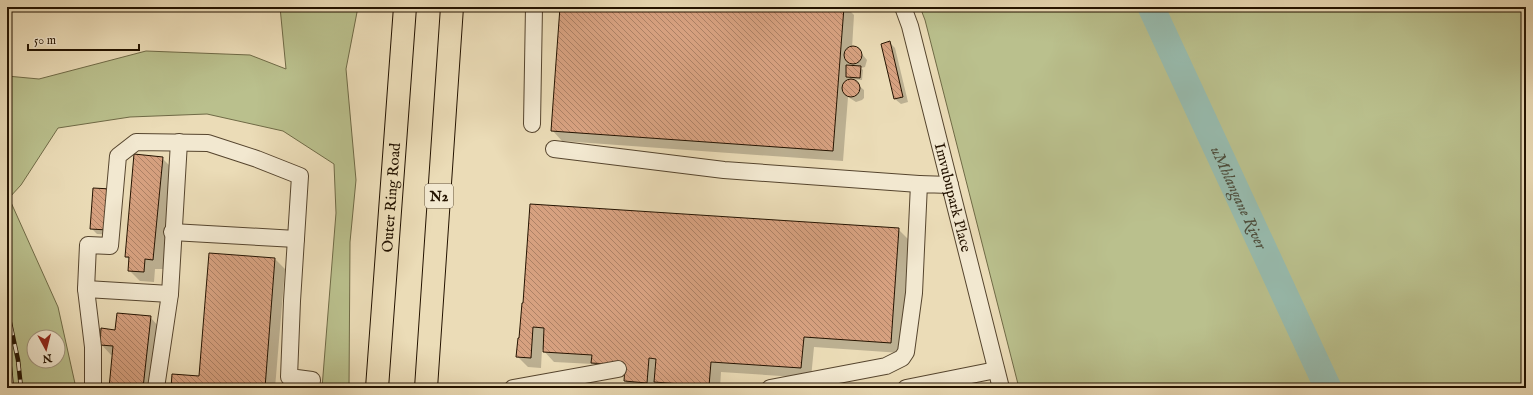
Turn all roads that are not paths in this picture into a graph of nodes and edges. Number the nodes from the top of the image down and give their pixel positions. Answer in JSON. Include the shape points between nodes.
{"nodes":[{"id":1,"x":405,"y":7,"type":"edge"},
{"id":2,"x":452,"y":7,"type":"edge"},
{"id":3,"x":534,"y":7,"type":"edge"},
{"id":4,"x":903,"y":7,"type":"edge"},
{"id":5,"x":532,"y":124,"type":"dead end"},
{"id":6,"x":179,"y":142,"type":"junction"},
{"id":7,"x":554,"y":149,"type":"dead end"},
{"id":8,"x":919,"y":184,"type":"junction"},
{"id":9,"x":950,"y":185,"type":"junction"},
{"id":10,"x":172,"y":232,"type":"junction"},
{"id":11,"x":296,"y":239,"type":"junction"},
{"id":12,"x":86,"y":289,"type":"junction"},
{"id":13,"x":170,"y":294,"type":"junction"},
{"id":14,"x":618,"y":369,"type":"dead end"},
{"id":15,"x":996,"y":370,"type":"junction"},
{"id":16,"x":93,"y":388,"type":"edge"},
{"id":17,"x":156,"y":388,"type":"edge"},
{"id":18,"x":311,"y":388,"type":"edge"},
{"id":19,"x":377,"y":388,"type":"edge"},
{"id":20,"x":426,"y":388,"type":"edge"},
{"id":21,"x":513,"y":388,"type":"edge"},
{"id":22,"x":770,"y":388,"type":"edge"},
{"id":23,"x":906,"y":388,"type":"edge"},
{"id":24,"x":1000,"y":388,"type":"edge"}],
"edges":[{"from":1,"to":19,"type":"highway","name":"Outer Ring Road"},
{"from":2,"to":20,"type":"highway","number":"N2"},
{"from":3,"to":5,"type":"lane"},
{"from":4,"to":9,"type":"lane","name":"Imvubupark Place"},
{"from":6,"to":10,"type":"lane"},
{"from":6,"to":11,"type":"lane","via":[[208,143],[300,176]]},
{"from":6,"to":12,"type":"lane","via":[[136,142],[118,156],[110,246],[88,245]]},
{"from":7,"to":8,"type":"lane","via":[[724,170]]},
{"from":8,"to":9,"type":"lane"},
{"from":8,"to":22,"type":"lane","via":[[914,292],[906,352],[902,358],[886,366]]},
{"from":9,"to":15,"type":"lane","name":"Imvubupark Place"},
{"from":10,"to":11,"type":"lane"},
{"from":10,"to":13,"type":"lane"},
{"from":11,"to":18,"type":"lane","via":[[289,377],[312,380]]},
{"from":12,"to":13,"type":"lane"},
{"from":12,"to":16,"type":"lane","via":[[93,347]]},
{"from":13,"to":17,"type":"lane"},
{"from":14,"to":21,"type":"lane"},
{"from":15,"to":23,"type":"lane"},
{"from":15,"to":24,"type":"lane","name":"Imvubupark Place"}]}
